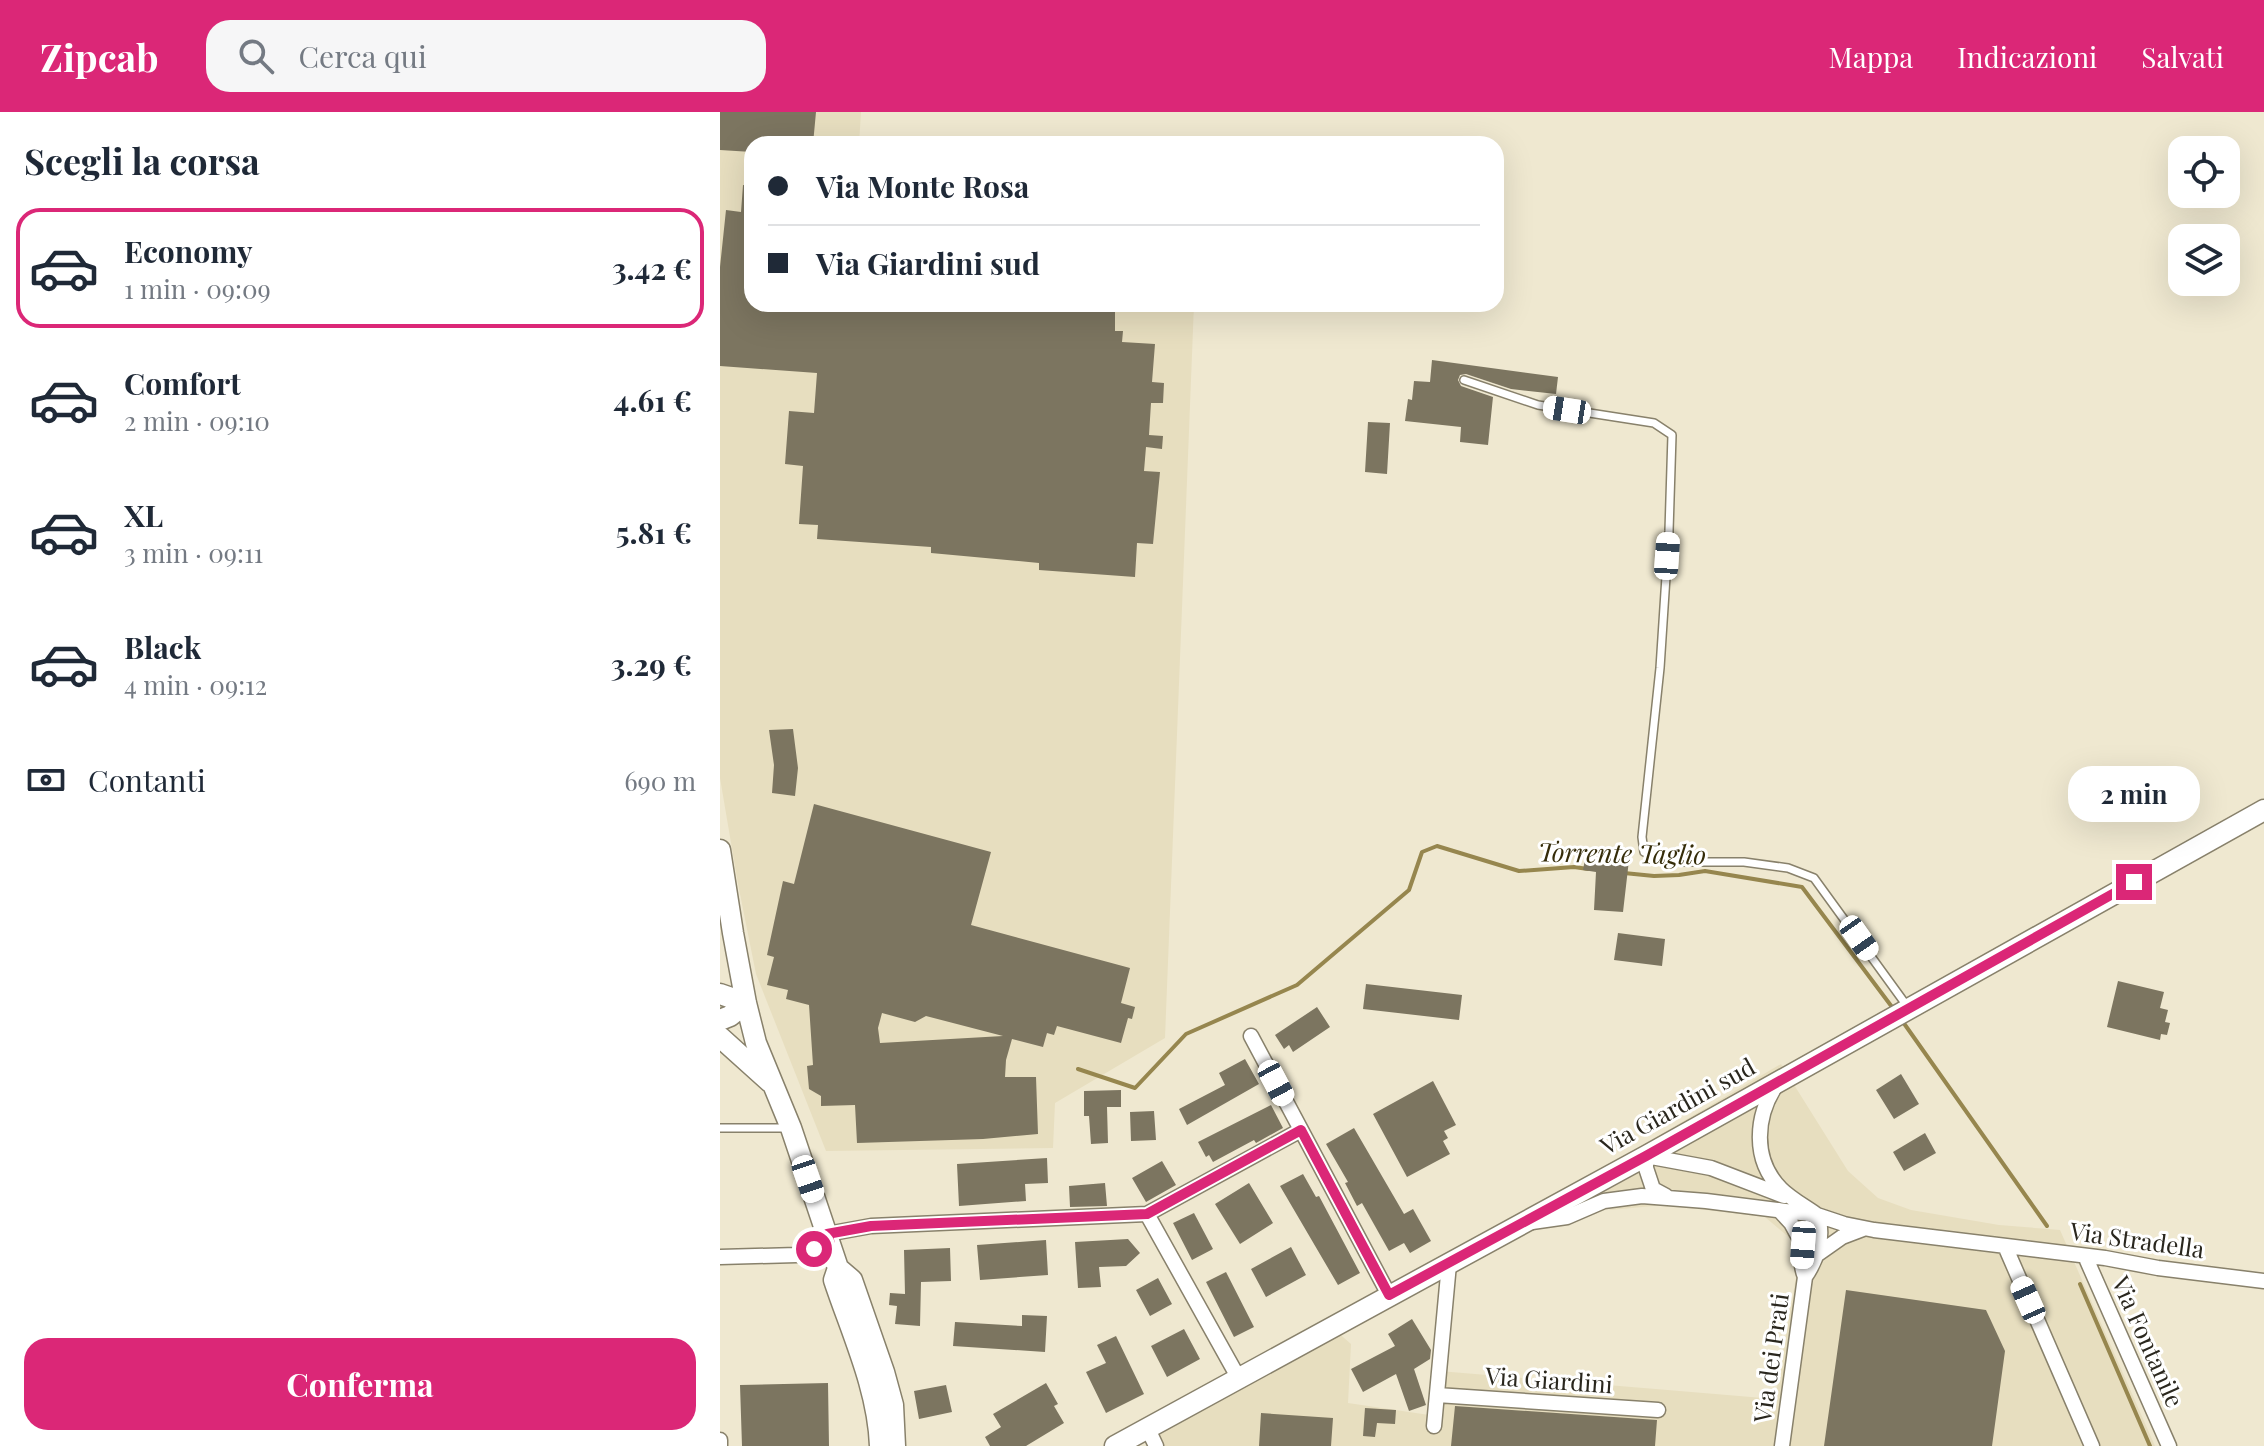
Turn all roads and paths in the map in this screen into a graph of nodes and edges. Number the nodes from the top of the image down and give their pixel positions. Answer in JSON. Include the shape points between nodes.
{"nodes":[{"id":1,"x":1464,"y":380,"type":"dead end"},
{"id":2,"x":2264,"y":810,"type":"edge"},
{"id":3,"x":720,"y":850,"type":"edge"},
{"id":4,"x":733,"y":933,"type":"junction"},
{"id":5,"x":720,"y":966,"type":"edge"},
{"id":6,"x":720,"y":994,"type":"edge"},
{"id":7,"x":746,"y":1003,"type":"junction"},
{"id":8,"x":1902,"y":1012,"type":"junction"},
{"id":9,"x":720,"y":1020,"type":"edge"},
{"id":10,"x":1251,"y":1036,"type":"dead end"},
{"id":11,"x":720,"y":1037,"type":"edge"},
{"id":12,"x":1779,"y":1081,"type":"junction"},
{"id":13,"x":773,"y":1084,"type":"junction"},
{"id":14,"x":720,"y":1128,"type":"edge"},
{"id":15,"x":791,"y":1128,"type":"junction"},
{"id":16,"x":1301,"y":1130,"type":"junction"},
{"id":17,"x":1646,"y":1156,"type":"junction"},
{"id":18,"x":1670,"y":1197,"type":"junction"},
{"id":19,"x":1799,"y":1203,"type":"junction"},
{"id":20,"x":1779,"y":1210,"type":"junction"},
{"id":21,"x":1147,"y":1214,"type":"junction"},
{"id":22,"x":1817,"y":1215,"type":"junction"},
{"id":23,"x":1523,"y":1223,"type":"junction"},
{"id":24,"x":1865,"y":1228,"type":"junction"},
{"id":25,"x":829,"y":1238,"type":"junction"},
{"id":26,"x":1803,"y":1245,"type":"junction"},
{"id":27,"x":2005,"y":1246,"type":"junction"},
{"id":28,"x":1815,"y":1256,"type":"junction"},
{"id":29,"x":2085,"y":1256,"type":"junction"},
{"id":30,"x":720,"y":1257,"type":"edge"},
{"id":31,"x":1449,"y":1264,"type":"junction"},
{"id":32,"x":838,"y":1268,"type":"junction"},
{"id":33,"x":1805,"y":1277,"type":"junction"},
{"id":34,"x":2264,"y":1281,"type":"edge"},
{"id":35,"x":1389,"y":1295,"type":"junction"},
{"id":36,"x":1238,"y":1377,"type":"junction"},
{"id":37,"x":1437,"y":1395,"type":"junction"},
{"id":38,"x":1658,"y":1410,"type":"dead end"},
{"id":39,"x":1434,"y":1426,"type":"dead end"},
{"id":40,"x":1152,"y":1438,"type":"edge"},
{"id":41,"x":880,"y":1446,"type":"edge"},
{"id":42,"x":895,"y":1446,"type":"edge"},
{"id":43,"x":1115,"y":1446,"type":"edge"},
{"id":44,"x":1782,"y":1446,"type":"edge"},
{"id":45,"x":2092,"y":1446,"type":"edge"},
{"id":46,"x":2169,"y":1446,"type":"edge"}],
"edges":[{"from":1,"to":8,"type":"lane","via":[[1538,405],[1654,423],[1672,435],[1644,852],[1666,862],[1744,862],[1814,878]]},
{"from":2,"to":8,"type":"main road","name":"Via Giardini sud"},
{"from":3,"to":4,"type":"main road"},
{"from":4,"to":5,"type":"main road"},
{"from":4,"to":7,"type":"main road"},
{"from":6,"to":7,"type":"main road"},
{"from":7,"to":9,"type":"main road"},
{"from":7,"to":13,"type":"main road"},
{"from":8,"to":12,"type":"main road","name":"Via Giardini sud"},
{"from":10,"to":16,"type":"street"},
{"from":11,"to":13,"type":"main road"},
{"from":12,"to":17,"type":"main road","name":"Via Giardini sud"},
{"from":12,"to":19,"type":"street","via":[[1760,1123],[1761,1151],[1771,1176]]},
{"from":13,"to":15,"type":"main road"},
{"from":14,"to":15,"type":"lane"},
{"from":15,"to":25,"type":"main road"},
{"from":16,"to":21,"type":"street"},
{"from":16,"to":35,"type":"street"},
{"from":17,"to":18,"type":"street","via":[[1653,1189]]},
{"from":17,"to":19,"type":"street","via":[[1711,1168]]},
{"from":17,"to":23,"type":"main road","name":"Via Giardini sud"},
{"from":18,"to":20,"type":"street"},
{"from":18,"to":23,"type":"street","via":[[1613,1199],[1567,1217]]},
{"from":19,"to":22,"type":"street"},
{"from":20,"to":22,"type":"street"},
{"from":20,"to":26,"type":"street"},
{"from":21,"to":25,"type":"street","via":[[871,1226]]},
{"from":21,"to":36,"type":"street"},
{"from":22,"to":24,"type":"street","name":"Via Stradella"},
{"from":22,"to":26,"type":"street"},
{"from":22,"to":28,"type":"street","via":[[1821,1234]]},
{"from":23,"to":31,"type":"main road","name":"Via Giardini sud"},
{"from":24,"to":27,"type":"street","name":"Via Stradella"},
{"from":24,"to":28,"type":"street"},
{"from":25,"to":30,"type":"street","via":[[797,1255]]},
{"from":25,"to":32,"type":"main road"},
{"from":26,"to":33,"type":"street"},
{"from":27,"to":29,"type":"street","name":"Via Stradella"},
{"from":27,"to":45,"type":"street"},
{"from":28,"to":33,"type":"street"},
{"from":29,"to":34,"type":"street","name":"Via Stradella"},
{"from":29,"to":46,"type":"street","name":"Via Fontanile"},
{"from":31,"to":35,"type":"main road","name":"Via Giardini sud"},
{"from":31,"to":37,"type":"street"},
{"from":32,"to":41,"type":"main road","via":[[834,1280],[875,1400]]},
{"from":32,"to":42,"type":"main road","via":[[852,1280],[884,1372],[893,1405]]},
{"from":33,"to":44,"type":"street","name":"Via dei Prati"},
{"from":35,"to":36,"type":"main road","name":"Via Giardini sud"},
{"from":36,"to":40,"type":"main road","name":"Via Giardini sud"},
{"from":37,"to":38,"type":"street","name":"Via Giardini"},
{"from":37,"to":39,"type":"street"},
{"from":40,"to":43,"type":"main road","name":"Via Giardini sud"}]}
